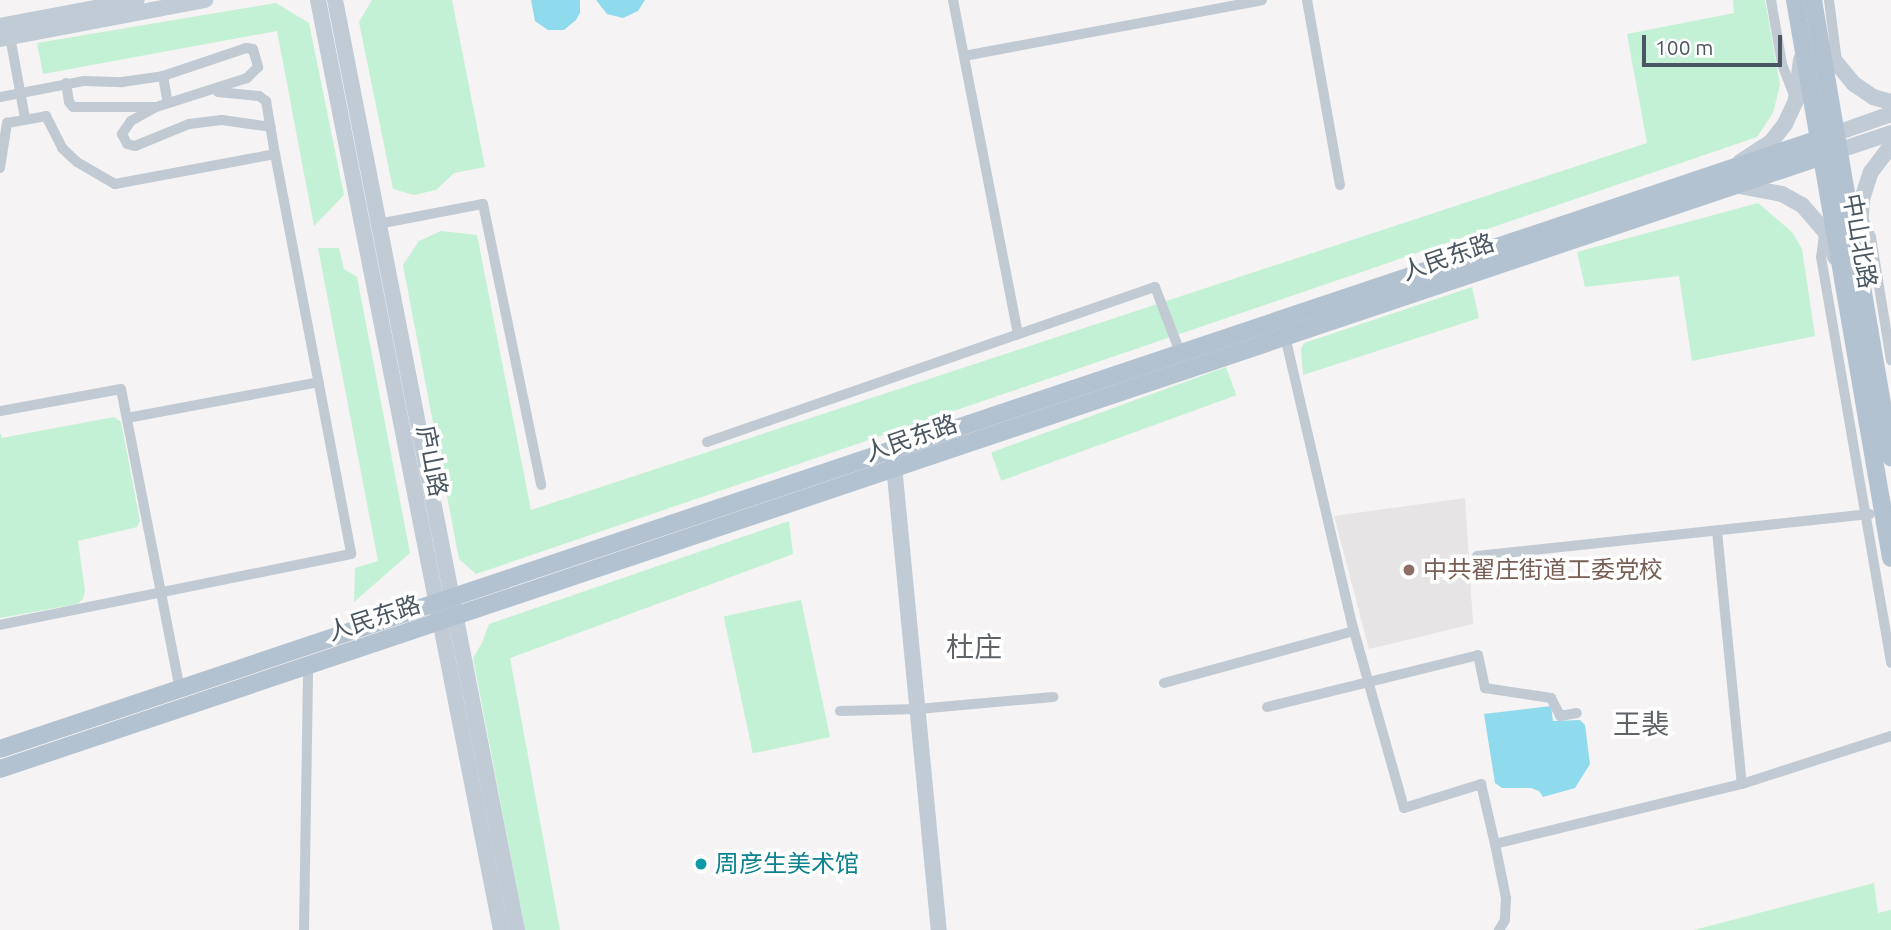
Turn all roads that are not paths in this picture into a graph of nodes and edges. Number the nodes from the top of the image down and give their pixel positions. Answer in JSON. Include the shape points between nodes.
{"nodes":[{"id":1,"x":137,"y":0,"type":"edge"},
{"id":2,"x":205,"y":0,"type":"edge"},
{"id":3,"x":318,"y":0,"type":"edge"},
{"id":4,"x":335,"y":0,"type":"edge"},
{"id":5,"x":953,"y":0,"type":"edge"},
{"id":6,"x":1262,"y":0,"type":"edge"},
{"id":7,"x":1307,"y":0,"type":"edge"},
{"id":8,"x":1771,"y":0,"type":"edge"},
{"id":9,"x":1795,"y":0,"type":"edge"},
{"id":10,"x":1813,"y":0,"type":"edge"},
{"id":11,"x":1829,"y":0,"type":"edge"},
{"id":12,"x":5,"y":32,"type":"edge"},
{"id":13,"x":1811,"y":44,"type":"junction"},
{"id":14,"x":964,"y":56,"type":"junction"},
{"id":15,"x":1838,"y":64,"type":"junction"},
{"id":16,"x":163,"y":76,"type":"junction"},
{"id":17,"x":66,"y":83,"type":"junction"},
{"id":18,"x":239,"y":88,"type":"junction"},
{"id":19,"x":20,"y":93,"type":"junction"},
{"id":20,"x":0,"y":97,"type":"edge"},
{"id":21,"x":1796,"y":100,"type":"junction"},
{"id":22,"x":1891,"y":102,"type":"edge"},
{"id":23,"x":168,"y":103,"type":"junction"},
{"id":24,"x":156,"y":107,"type":"junction"},
{"id":25,"x":129,"y":108,"type":"junction"},
{"id":26,"x":1891,"y":114,"type":"edge"},
{"id":27,"x":25,"y":118,"type":"junction"},
{"id":28,"x":131,"y":121,"type":"junction"},
{"id":29,"x":271,"y":127,"type":"junction"},
{"id":30,"x":1891,"y":133,"type":"edge"},
{"id":31,"x":1827,"y":145,"type":"junction"},
{"id":32,"x":1891,"y":145,"type":"edge"},
{"id":33,"x":275,"y":154,"type":"junction"},
{"id":34,"x":0,"y":168,"type":"edge"},
{"id":35,"x":1732,"y":177,"type":"junction"},
{"id":36,"x":1340,"y":185,"type":"dead end"},
{"id":37,"x":1861,"y":212,"type":"junction"},
{"id":38,"x":370,"y":225,"type":"junction"},
{"id":39,"x":1825,"y":232,"type":"junction"},
{"id":40,"x":1849,"y":270,"type":"junction"},
{"id":41,"x":1281,"y":319,"type":"junction"},
{"id":42,"x":1018,"y":334,"type":"junction"},
{"id":43,"x":1286,"y":338,"type":"junction"},
{"id":44,"x":1180,"y":352,"type":"junction"},
{"id":45,"x":1891,"y":360,"type":"edge"},
{"id":46,"x":319,"y":382,"type":"junction"},
{"id":47,"x":0,"y":411,"type":"edge"},
{"id":48,"x":127,"y":418,"type":"junction"},
{"id":49,"x":707,"y":442,"type":"dead end"},
{"id":50,"x":892,"y":449,"type":"junction"},
{"id":51,"x":1891,"y":457,"type":"edge"},
{"id":52,"x":897,"y":469,"type":"junction"},
{"id":53,"x":541,"y":485,"type":"dead end"},
{"id":54,"x":1875,"y":514,"type":"junction"},
{"id":55,"x":1717,"y":531,"type":"junction"},
{"id":56,"x":1477,"y":556,"type":"dead end"},
{"id":57,"x":1891,"y":558,"type":"edge"},
{"id":58,"x":161,"y":592,"type":"junction"},
{"id":59,"x":444,"y":601,"type":"junction"},
{"id":60,"x":448,"y":620,"type":"junction"},
{"id":61,"x":0,"y":625,"type":"edge"},
{"id":62,"x":1354,"y":631,"type":"junction"},
{"id":63,"x":1891,"y":663,"type":"edge"},
{"id":64,"x":308,"y":665,"type":"junction"},
{"id":65,"x":1368,"y":680,"type":"junction"},
{"id":66,"x":1164,"y":683,"type":"dead end"},
{"id":67,"x":180,"y":689,"type":"junction"},
{"id":68,"x":1053,"y":697,"type":"dead end"},
{"id":69,"x":1267,"y":707,"type":"dead end"},
{"id":70,"x":918,"y":709,"type":"junction"},
{"id":71,"x":840,"y":711,"type":"dead end"},
{"id":72,"x":1577,"y":713,"type":"dead end"},
{"id":73,"x":1891,"y":736,"type":"edge"},
{"id":74,"x":0,"y":749,"type":"edge"},
{"id":75,"x":0,"y":769,"type":"edge"},
{"id":76,"x":1742,"y":784,"type":"junction"},
{"id":77,"x":1495,"y":844,"type":"junction"},
{"id":78,"x":304,"y":930,"type":"edge"},
{"id":79,"x":501,"y":930,"type":"edge"},
{"id":80,"x":517,"y":930,"type":"edge"},
{"id":81,"x":939,"y":930,"type":"edge"},
{"id":82,"x":1499,"y":930,"type":"edge"}],
"edges":[{"from":1,"to":12,"type":"main road"},
{"from":2,"to":12,"type":"main road"},
{"from":3,"to":38,"type":"main road","name":"庐山路"},
{"from":4,"to":38,"type":"main road","name":"庐山路"},
{"from":5,"to":14,"type":"street"},
{"from":6,"to":14,"type":"street"},
{"from":7,"to":36,"type":"street"},
{"from":8,"to":21,"type":"street","via":[[1782,64]]},
{"from":9,"to":13,"type":"main road"},
{"from":10,"to":13,"type":"main road"},
{"from":11,"to":15,"type":"street"},
{"from":12,"to":19,"type":"street"},
{"from":13,"to":15,"type":"main road"},
{"from":13,"to":21,"type":"main road"},
{"from":13,"to":31,"type":"main road","name":"中山北路"},
{"from":14,"to":42,"type":"street"},
{"from":15,"to":22,"type":"main road","via":[[1854,84]]},
{"from":16,"to":17,"type":"street"},
{"from":16,"to":18,"type":"street","via":[[253,48],[258,66]]},
{"from":16,"to":23,"type":"street"},
{"from":17,"to":19,"type":"street"},
{"from":17,"to":25,"type":"street","via":[[73,107]]},
{"from":18,"to":23,"type":"street"},
{"from":18,"to":29,"type":"street","via":[[266,101]]},
{"from":19,"to":20,"type":"street"},
{"from":19,"to":27,"type":"street"},
{"from":21,"to":35,"type":"main road","via":[[1771,142]]},
{"from":23,"to":24,"type":"street"},
{"from":24,"to":25,"type":"street"},
{"from":24,"to":28,"type":"street"},
{"from":25,"to":28,"type":"street"},
{"from":26,"to":31,"type":"main road"},
{"from":27,"to":33,"type":"street","via":[[46,116],[62,148],[115,184]]},
{"from":27,"to":34,"type":"street","via":[[7,123]]},
{"from":28,"to":29,"type":"street","via":[[122,134],[127,144],[135,146],[189,124],[222,120]]},
{"from":29,"to":33,"type":"street"},
{"from":30,"to":31,"type":"main road"},
{"from":31,"to":35,"type":"main road","name":"人民东路"},
{"from":31,"to":40,"type":"main road","name":"中山北路"},
{"from":32,"to":37,"type":"main road","via":[[1871,172]]},
{"from":33,"to":46,"type":"street"},
{"from":35,"to":39,"type":"main road","via":[[1802,205]]},
{"from":35,"to":41,"type":"main road","name":"人民东路"},
{"from":35,"to":43,"type":"main road","name":"人民东路"},
{"from":37,"to":40,"type":"main road"},
{"from":37,"to":45,"type":"street","via":[[1871,237]]},
{"from":38,"to":53,"type":"street","via":[[483,204]]},
{"from":38,"to":59,"type":"main road","name":"庐山路"},
{"from":39,"to":40,"type":"main road"},
{"from":39,"to":54,"type":"street","via":[[1821,257]]},
{"from":40,"to":51,"type":"main road","name":"中山北路"},
{"from":40,"to":54,"type":"main road","name":"中山北路"},
{"from":41,"to":43,"type":"street"},
{"from":41,"to":44,"type":"main road","name":"人民东路"},
{"from":42,"to":44,"type":"street","via":[[1155,287]]},
{"from":42,"to":49,"type":"street"},
{"from":43,"to":52,"type":"main road","name":"人民东路"},
{"from":43,"to":62,"type":"street"},
{"from":44,"to":50,"type":"main road","name":"人民东路"},
{"from":46,"to":48,"type":"street"},
{"from":46,"to":58,"type":"street","via":[[351,554]]},
{"from":47,"to":48,"type":"street","via":[[121,388]]},
{"from":48,"to":58,"type":"street"},
{"from":50,"to":52,"type":"main road"},
{"from":50,"to":59,"type":"main road","name":"人民东路"},
{"from":52,"to":60,"type":"main road","name":"人民东路"},
{"from":52,"to":70,"type":"main road"},
{"from":54,"to":55,"type":"street"},
{"from":54,"to":57,"type":"main road","name":"中山北路"},
{"from":54,"to":63,"type":"street"},
{"from":55,"to":56,"type":"street"},
{"from":55,"to":76,"type":"street"},
{"from":58,"to":61,"type":"street"},
{"from":58,"to":67,"type":"street"},
{"from":59,"to":60,"type":"main road","name":"庐山路"},
{"from":59,"to":67,"type":"main road","name":"人民东路"},
{"from":60,"to":64,"type":"main road","name":"人民东路"},
{"from":60,"to":79,"type":"main road","name":"庐山路"},
{"from":60,"to":80,"type":"main road","name":"庐山路"},
{"from":62,"to":65,"type":"street"},
{"from":62,"to":66,"type":"street"},
{"from":64,"to":75,"type":"main road","name":"人民东路"},
{"from":64,"to":78,"type":"street"},
{"from":65,"to":69,"type":"street"},
{"from":65,"to":72,"type":"street","via":[[1478,655],[1485,688],[1551,698],[1560,716]]},
{"from":65,"to":77,"type":"street","via":[[1404,808],[1481,784]]},
{"from":67,"to":74,"type":"main road","name":"人民东路"},
{"from":68,"to":70,"type":"street"},
{"from":70,"to":71,"type":"street"},
{"from":70,"to":81,"type":"main road"},
{"from":73,"to":76,"type":"street"},
{"from":76,"to":77,"type":"street"},
{"from":77,"to":82,"type":"street","via":[[1506,898],[1505,920]]}]}
